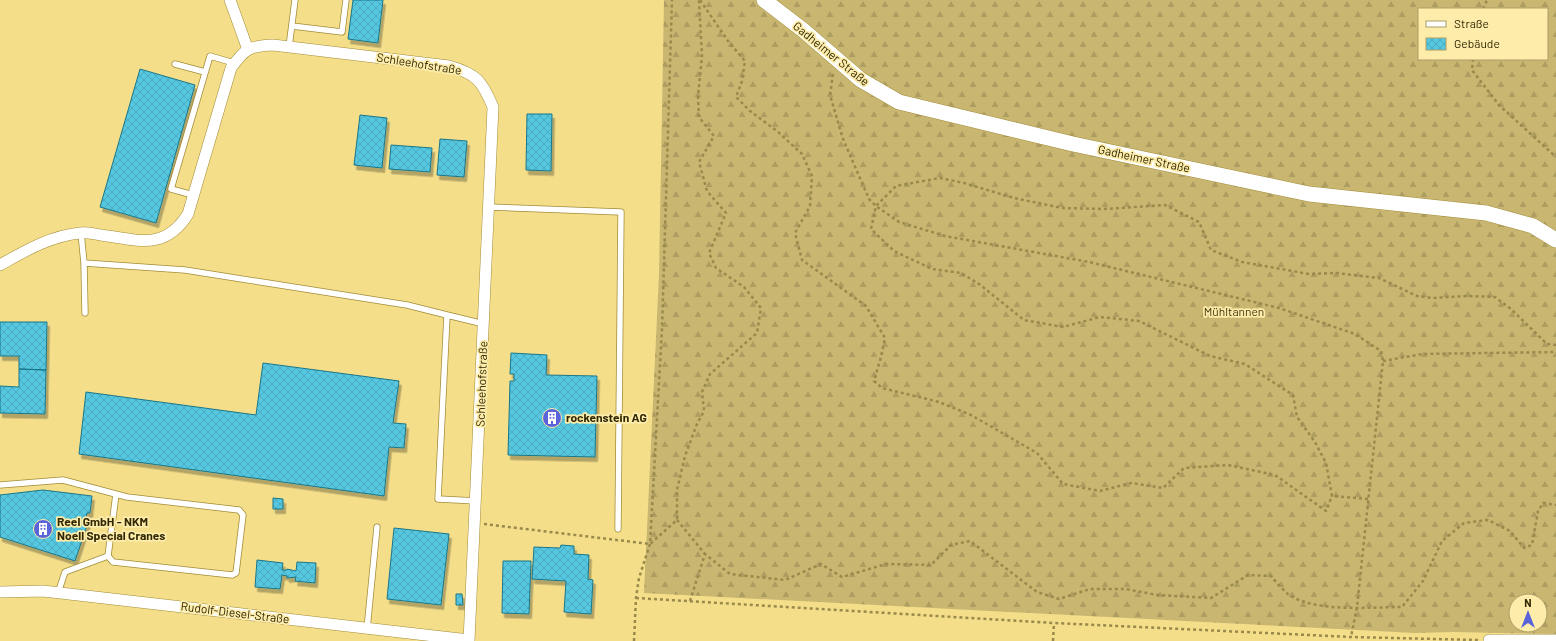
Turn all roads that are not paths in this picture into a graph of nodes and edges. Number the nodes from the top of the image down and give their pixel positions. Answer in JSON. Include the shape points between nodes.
{"nodes":[{"id":1,"x":230,"y":0,"type":"edge"},
{"id":2,"x":295,"y":0,"type":"edge"},
{"id":3,"x":346,"y":0,"type":"edge"},
{"id":4,"x":764,"y":0,"type":"edge"},
{"id":5,"x":292,"y":26,"type":"junction"},
{"id":6,"x":289,"y":47,"type":"junction"},
{"id":7,"x":248,"y":50,"type":"junction"},
{"id":8,"x":234,"y":63,"type":"junction"},
{"id":9,"x":175,"y":64,"type":"dead end"},
{"id":10,"x":205,"y":72,"type":"junction"},
{"id":11,"x":193,"y":195,"type":"junction"},
{"id":12,"x":489,"y":207,"type":"junction"},
{"id":13,"x":81,"y":233,"type":"junction"},
{"id":14,"x":1556,"y":240,"type":"edge"},
{"id":15,"x":84,"y":263,"type":"junction"},
{"id":16,"x":0,"y":264,"type":"edge"},
{"id":17,"x":85,"y":312,"type":"dead end"},
{"id":18,"x":447,"y":315,"type":"junction"},
{"id":19,"x":484,"y":324,"type":"junction"},
{"id":20,"x":0,"y":486,"type":"edge"},
{"id":21,"x":116,"y":494,"type":"junction"},
{"id":22,"x":477,"y":501,"type":"junction"},
{"id":23,"x":377,"y":527,"type":"dead end"},
{"id":24,"x":618,"y":530,"type":"dead end"},
{"id":25,"x":108,"y":556,"type":"junction"},
{"id":26,"x":0,"y":592,"type":"edge"},
{"id":27,"x":58,"y":593,"type":"junction"},
{"id":28,"x":367,"y":629,"type":"junction"},
{"id":29,"x":1490,"y":640,"type":"road end"},
{"id":30,"x":1555,"y":640,"type":"edge"},
{"id":31,"x":469,"y":641,"type":"edge"}],
"edges":[{"from":1,"to":7,"type":"street"},
{"from":2,"to":5,"type":"lane"},
{"from":3,"to":5,"type":"lane","via":[[342,32]]},
{"from":4,"to":14,"type":"street","name":"Gadheimer Straße","via":[[861,80],[899,102],[1073,144],[1309,194],[1486,214],[1533,226]]},
{"from":5,"to":6,"type":"lane"},
{"from":6,"to":7,"type":"street","name":"Schleehofstraße","via":[[257,46]]},
{"from":6,"to":12,"type":"street","name":"Schleehofstraße","via":[[449,66],[468,72],[485,87],[493,107]]},
{"from":7,"to":8,"type":"street","name":"Schleehofstraße","via":[[242,52]]},
{"from":8,"to":10,"type":"lane","via":[[210,56]]},
{"from":8,"to":11,"type":"street","name":"Schleehofstraße"},
{"from":9,"to":10,"type":"lane"},
{"from":10,"to":11,"type":"lane","via":[[171,189]]},
{"from":11,"to":13,"type":"street","name":"Schleehofstraße","via":[[188,214],[180,227],[168,236],[149,241]]},
{"from":12,"to":19,"type":"street","name":"Schleehofstraße"},
{"from":12,"to":24,"type":"lane","via":[[621,212]]},
{"from":13,"to":15,"type":"lane"},
{"from":13,"to":16,"type":"street","name":"Schleehofstraße","via":[[54,238]]},
{"from":15,"to":17,"type":"lane"},
{"from":15,"to":18,"type":"lane","via":[[185,270],[407,305]]},
{"from":18,"to":19,"type":"lane"},
{"from":18,"to":22,"type":"lane","via":[[438,499]]},
{"from":19,"to":22,"type":"street","name":"Schleehofstraße"},
{"from":20,"to":21,"type":"lane","via":[[63,480]]},
{"from":21,"to":25,"type":"lane"},
{"from":21,"to":25,"type":"lane","via":[[238,510],[243,515],[236,574],[114,562]]},
{"from":22,"to":31,"type":"street","name":"Schleehofstraße"},
{"from":23,"to":28,"type":"lane"},
{"from":25,"to":27,"type":"lane","via":[[65,572]]},
{"from":26,"to":27,"type":"street","name":"Rudolf-Diesel-Straße"},
{"from":27,"to":28,"type":"street","name":"Rudolf-Diesel-Straße"},
{"from":28,"to":31,"type":"street","name":"Rudolf-Diesel-Straße"},
{"from":29,"to":30,"type":"street"}]}
